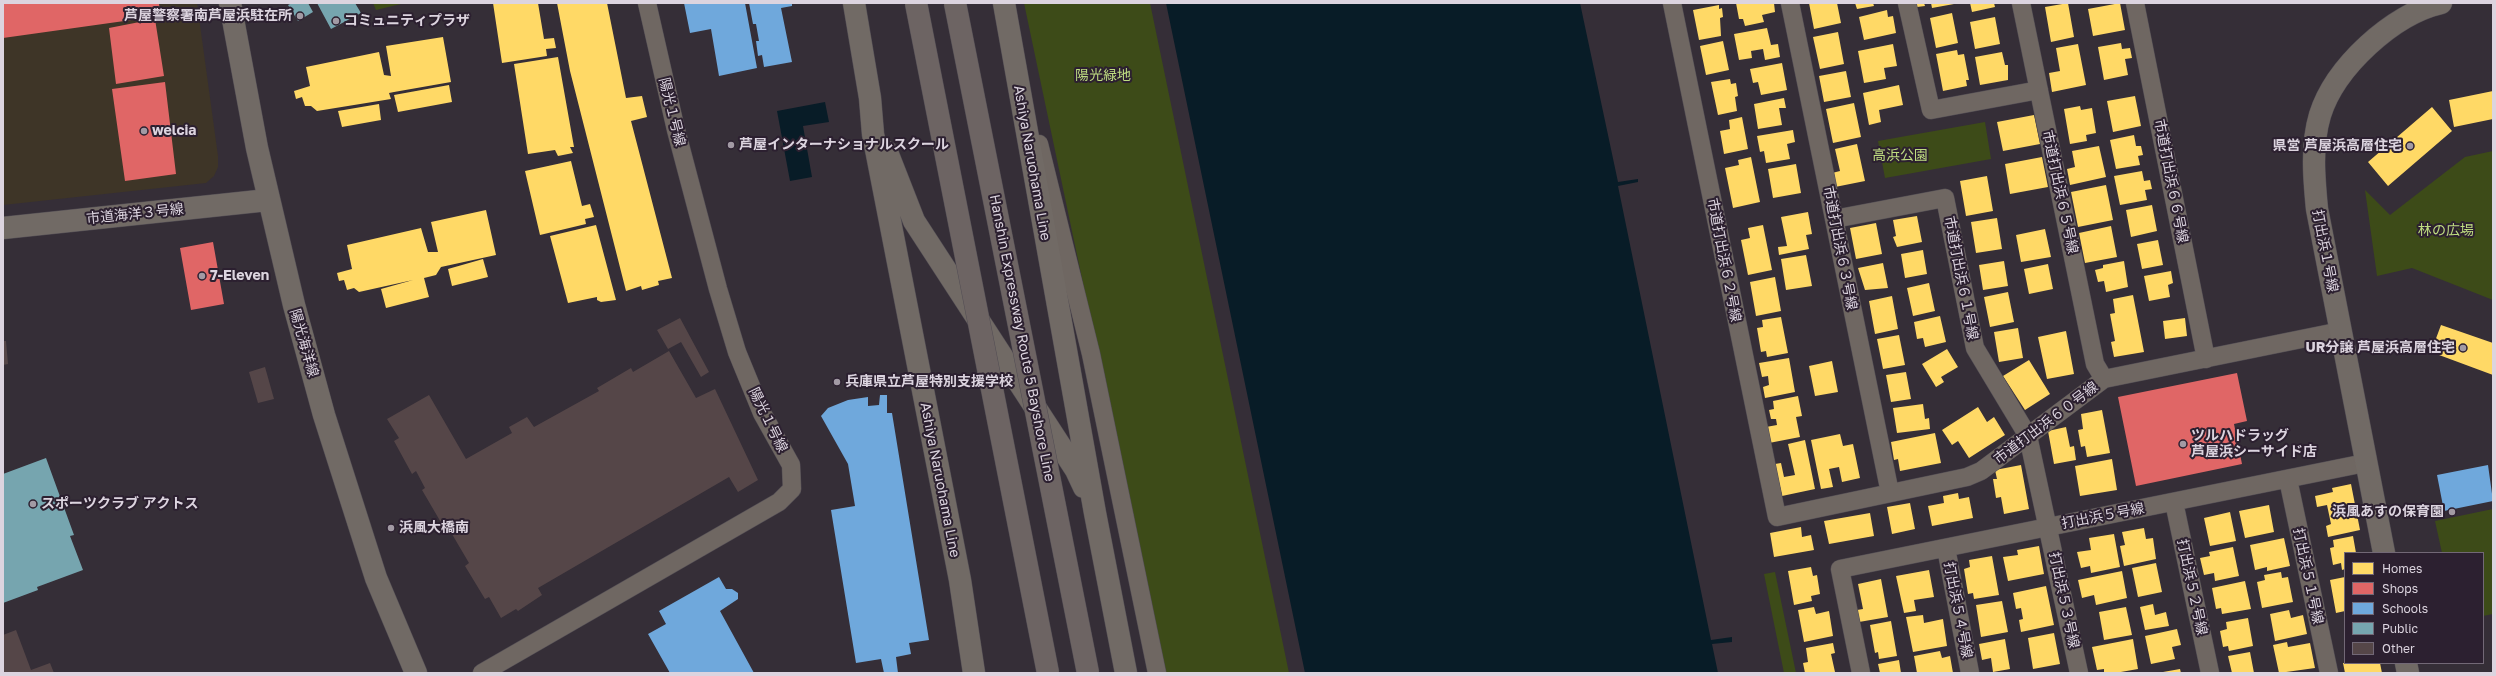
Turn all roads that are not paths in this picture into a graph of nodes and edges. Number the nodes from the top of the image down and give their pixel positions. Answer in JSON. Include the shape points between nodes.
{"nodes":[{"id":1,"x":230,"y":3,"type":"edge"},
{"id":2,"x":647,"y":3,"type":"edge"},
{"id":3,"x":854,"y":3,"type":"edge"},
{"id":4,"x":916,"y":3,"type":"edge"},
{"id":5,"x":955,"y":3,"type":"edge"},
{"id":6,"x":1004,"y":3,"type":"edge"},
{"id":7,"x":1672,"y":3,"type":"edge"},
{"id":8,"x":1790,"y":3,"type":"edge"},
{"id":9,"x":1907,"y":3,"type":"edge"},
{"id":10,"x":2021,"y":3,"type":"edge"},
{"id":11,"x":2135,"y":3,"type":"edge"},
{"id":12,"x":2441,"y":3,"type":"edge"},
{"id":13,"x":2038,"y":90,"type":"junction"},
{"id":14,"x":870,"y":98,"type":"junction"},
{"id":15,"x":268,"y":200,"type":"junction"},
{"id":16,"x":1834,"y":219,"type":"junction"},
{"id":17,"x":3,"y":228,"type":"edge"},
{"id":18,"x":2341,"y":332,"type":"junction"},
{"id":19,"x":2206,"y":358,"type":"junction"},
{"id":20,"x":2104,"y":379,"type":"junction"},
{"id":21,"x":2028,"y":436,"type":"junction"},
{"id":22,"x":2365,"y":463,"type":"junction"},
{"id":23,"x":2288,"y":479,"type":"junction"},
{"id":24,"x":1890,"y":493,"type":"junction"},
{"id":25,"x":2174,"y":502,"type":"junction"},
{"id":26,"x":1095,"y":513,"type":"junction"},
{"id":27,"x":1777,"y":517,"type":"joint"},
{"id":28,"x":2049,"y":527,"type":"junction"},
{"id":29,"x":1946,"y":548,"type":"junction"},
{"id":30,"x":2384,"y":552,"type":"edge"},
{"id":31,"x":416,"y":673,"type":"edge"},
{"id":32,"x":482,"y":673,"type":"edge"},
{"id":33,"x":974,"y":673,"type":"edge"},
{"id":34,"x":1048,"y":673,"type":"edge"},
{"id":35,"x":1088,"y":673,"type":"edge"},
{"id":36,"x":1126,"y":673,"type":"edge"},
{"id":37,"x":1157,"y":673,"type":"edge"},
{"id":38,"x":1861,"y":673,"type":"edge"},
{"id":39,"x":1970,"y":673,"type":"edge"},
{"id":40,"x":2079,"y":673,"type":"edge"},
{"id":41,"x":2210,"y":673,"type":"edge"},
{"id":42,"x":2329,"y":673,"type":"edge"}],
"edges":[{"from":1,"to":15,"type":"main road","name":"陽光海洋線","via":[[246,98]]},
{"from":2,"to":32,"type":"street","name":"陽光１号線","via":[[676,130],[718,289],[737,352],[762,413],[791,466],[792,489],[779,502]]},
{"from":3,"to":14,"type":"main road","name":"Ashiya Naruohama Line"},
{"from":4,"to":34,"type":"highway","bridge":true},
{"from":5,"to":35,"type":"highway","name":"Hanshin Expressway Route 5 Bayshore Line","bridge":true},
{"from":6,"to":26,"type":"main road","name":"Ashiya Naruohama Line"},
{"from":6,"to":37,"type":"street","via":[[1091,354]]},
{"from":7,"to":27,"type":"street","name":"市道打出浜６２号線"},
{"from":8,"to":16,"type":"street","name":"市道打出浜６３号線"},
{"from":9,"to":13,"type":"street","via":[[1931,110]]},
{"from":10,"to":13,"type":"street","name":"市道打出浜６５号線"},
{"from":11,"to":19,"type":"street","name":"市道打出浜６６号線"},
{"from":12,"to":18,"type":"main road","name":"打出浜１号線","via":[[2426,6],[2380,33],[2346,70],[2321,114],[2315,146],[2314,180],[2317,209]]},
{"from":13,"to":20,"type":"street","name":"市道打出浜６５号線","via":[[2095,364]]},
{"from":14,"to":26,"type":"main road","name":"Ashiya Naruohama Line","via":[[891,164],[914,221],[1076,470]]},
{"from":14,"to":33,"type":"main road","name":"Ashiya Naruohama Line","via":[[873,134],[960,580]]},
{"from":15,"to":17,"type":"main road","name":"市道海洋３号線"},
{"from":15,"to":31,"type":"main road","name":"陽光海洋線","via":[[324,415],[376,578]]},
{"from":16,"to":21,"type":"street","name":"市道打出浜６１号線","via":[[1946,198],[1975,348]]},
{"from":16,"to":24,"type":"street","name":"市道打出浜６３号線"},
{"from":18,"to":19,"type":"street","name":"市道打出浜６０号線"},
{"from":18,"to":22,"type":"main road","name":"打出浜１号線"},
{"from":19,"to":20,"type":"street","name":"市道打出浜６０号線"},
{"from":20,"to":21,"type":"street","name":"市道打出浜６０号線"},
{"from":21,"to":24,"type":"street","name":"市道打出浜６０号線","via":[[1981,471],[1967,477]]},
{"from":21,"to":28,"type":"street","name":"市道打出浜６１号線"},
{"from":22,"to":23,"type":"street","name":"打出浜５号線"},
{"from":22,"to":30,"type":"main road","name":"打出浜１号線"},
{"from":23,"to":25,"type":"street","name":"打出浜５号線"},
{"from":23,"to":42,"type":"street","name":"打出浜５１号線"},
{"from":24,"to":27,"type":"street","name":"市道打出浜６０号線"},
{"from":25,"to":28,"type":"street","name":"打出浜５号線"},
{"from":25,"to":41,"type":"street","name":"打出浜５２号線"},
{"from":26,"to":36,"type":"main road","name":"Ashiya Naruohama Line"},
{"from":28,"to":29,"type":"street","name":"打出浜５号線"},
{"from":28,"to":40,"type":"street","name":"打出浜５３号線"},
{"from":29,"to":38,"type":"street","name":"打出浜５号線","via":[[1840,569]]},
{"from":29,"to":39,"type":"street","name":"打出浜５４号線"}]}
